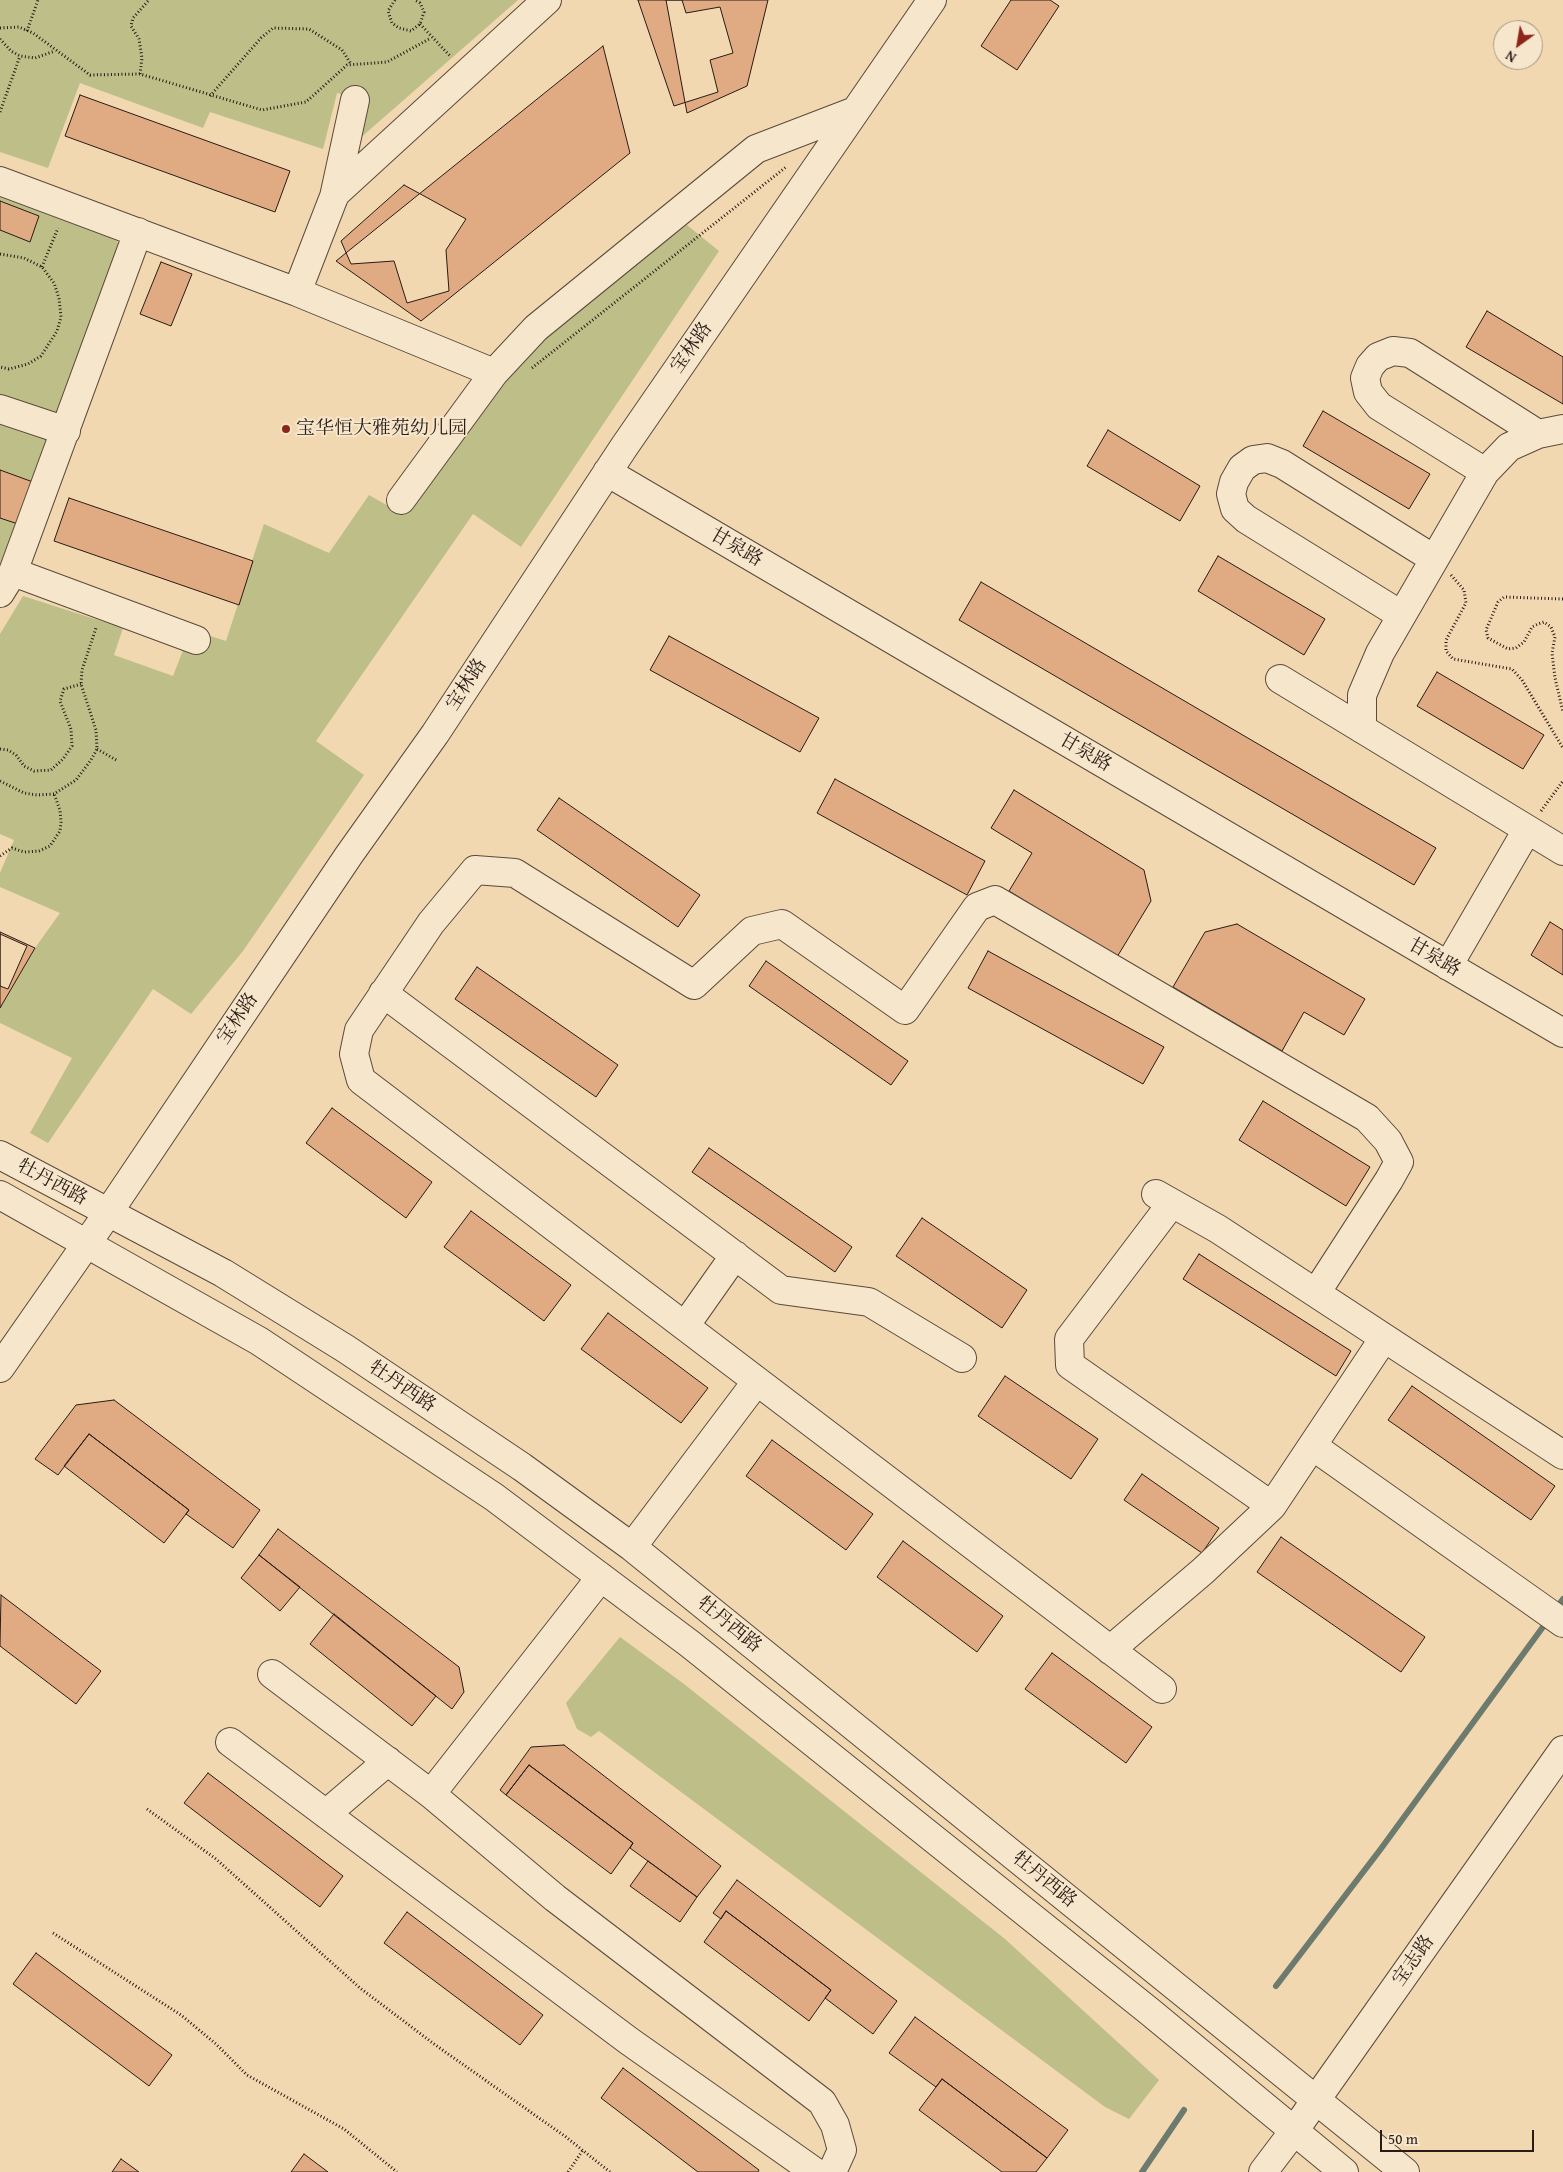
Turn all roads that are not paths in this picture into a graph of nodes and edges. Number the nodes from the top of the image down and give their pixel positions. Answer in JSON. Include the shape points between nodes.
{"nodes":[{"id":1,"x":547,"y":0,"type":"edge"},
{"id":2,"x":932,"y":0,"type":"edge"},
{"id":3,"x":355,"y":100,"type":"dead end"},
{"id":4,"x":855,"y":111,"type":"junction"},
{"id":5,"x":0,"y":180,"type":"edge"},
{"id":6,"x":334,"y":197,"type":"junction"},
{"id":7,"x":138,"y":232,"type":"junction"},
{"id":8,"x":297,"y":292,"type":"junction"},
{"id":9,"x":494,"y":373,"type":"junction"},
{"id":10,"x":0,"y":409,"type":"edge"},
{"id":11,"x":66,"y":431,"type":"junction"},
{"id":12,"x":1550,"y":431,"type":"edge"},
{"id":13,"x":607,"y":472,"type":"junction"},
{"id":14,"x":1484,"y":472,"type":"junction"},
{"id":15,"x":401,"y":500,"type":"dead end"},
{"id":16,"x":1434,"y":559,"type":"junction"},
{"id":17,"x":6,"y":583,"type":"edge"},
{"id":18,"x":1401,"y":615,"type":"junction"},
{"id":19,"x":196,"y":640,"type":"dead end"},
{"id":20,"x":1280,"y":679,"type":"dead end"},
{"id":21,"x":1362,"y":729,"type":"junction"},
{"id":22,"x":1527,"y":830,"type":"junction"},
{"id":23,"x":1563,"y":851,"type":"edge"},
{"id":24,"x":1448,"y":966,"type":"junction"},
{"id":25,"x":383,"y":993,"type":"junction"},
{"id":26,"x":1563,"y":1034,"type":"edge"},
{"id":27,"x":0,"y":1155,"type":"edge"},
{"id":28,"x":0,"y":1196,"type":"edge"},
{"id":29,"x":108,"y":1213,"type":"junction"},
{"id":30,"x":87,"y":1243,"type":"junction"},
{"id":31,"x":735,"y":1255,"type":"junction"},
{"id":32,"x":1316,"y":1293,"type":"junction"},
{"id":33,"x":685,"y":1326,"type":"junction"},
{"id":34,"x":1384,"y":1338,"type":"junction"},
{"id":35,"x":962,"y":1358,"type":"dead end"},
{"id":36,"x":0,"y":1368,"type":"edge"},
{"id":37,"x":757,"y":1381,"type":"junction"},
{"id":38,"x":1314,"y":1447,"type":"junction"},
{"id":39,"x":1563,"y":1454,"type":"edge"},
{"id":40,"x":1272,"y":1506,"type":"junction"},
{"id":41,"x":632,"y":1547,"type":"junction"},
{"id":42,"x":601,"y":1577,"type":"junction"},
{"id":43,"x":1563,"y":1623,"type":"edge"},
{"id":44,"x":1110,"y":1650,"type":"junction"},
{"id":45,"x":272,"y":1674,"type":"dead end"},
{"id":46,"x":1162,"y":1689,"type":"dead end"},
{"id":47,"x":230,"y":1742,"type":"dead end"},
{"id":48,"x":1563,"y":1750,"type":"edge"},
{"id":49,"x":388,"y":1761,"type":"junction"},
{"id":50,"x":431,"y":1794,"type":"junction"},
{"id":51,"x":326,"y":1814,"type":"junction"},
{"id":52,"x":1315,"y":2100,"type":"junction"},
{"id":53,"x":1294,"y":2131,"type":"junction"},
{"id":54,"x":815,"y":2172,"type":"edge"},
{"id":55,"x":832,"y":2172,"type":"edge"},
{"id":56,"x":1262,"y":2172,"type":"edge"},
{"id":57,"x":1344,"y":2172,"type":"edge"},
{"id":58,"x":1405,"y":2172,"type":"edge"}],
"edges":[{"from":1,"to":6,"type":"street","via":[[385,146]]},
{"from":2,"to":4,"type":"street","name":"宝林路"},
{"from":3,"to":6,"type":"street"},
{"from":4,"to":9,"type":"street","via":[[756,149],[536,328]]},
{"from":4,"to":13,"type":"street","name":"宝林路"},
{"from":5,"to":7,"type":"street"},
{"from":6,"to":8,"type":"street"},
{"from":7,"to":8,"type":"street"},
{"from":7,"to":11,"type":"street"},
{"from":8,"to":9,"type":"street"},
{"from":9,"to":15,"type":"street"},
{"from":10,"to":11,"type":"street"},
{"from":11,"to":17,"type":"street"},
{"from":12,"to":14,"type":"street","via":[[1509,446]]},
{"from":12,"to":14,"type":"street","via":[[1410,353],[1393,351],[1378,357],[1365,378],[1368,392],[1379,406]]},
{"from":13,"to":24,"type":"street","name":"甘泉路"},
{"from":13,"to":29,"type":"street","name":"宝林路","via":[[434,734]]},
{"from":14,"to":16,"type":"street"},
{"from":16,"to":18,"type":"street"},
{"from":16,"to":18,"type":"street","via":[[1282,464],[1267,458],[1253,460],[1242,468],[1231,494],[1235,508],[1246,519]]},
{"from":17,"to":19,"type":"street","via":[[103,606]]},
{"from":18,"to":21,"type":"street","via":[[1362,695]]},
{"from":20,"to":21,"type":"street"},
{"from":21,"to":22,"type":"street"},
{"from":22,"to":23,"type":"street"},
{"from":22,"to":24,"type":"street"},
{"from":24,"to":26,"type":"street","name":"甘泉路"},
{"from":25,"to":31,"type":"street"},
{"from":25,"to":32,"type":"street","via":[[431,923],[475,870],[514,873],[694,985],[752,932],[782,924],[905,1010],[977,906],[995,900],[1367,1118],[1388,1141],[1399,1162]]},
{"from":25,"to":33,"type":"street","via":[[359,1030],[354,1054],[361,1080]]},
{"from":27,"to":29,"type":"street","name":"牡丹西路"},
{"from":28,"to":30,"type":"street","name":"牡丹西路"},
{"from":29,"to":30,"type":"street","name":"宝林路"},
{"from":29,"to":41,"type":"street","name":"牡丹西路","via":[[223,1274],[346,1350],[522,1466]]},
{"from":30,"to":36,"type":"street","name":"宝林路"},
{"from":30,"to":42,"type":"street","name":"牡丹西路","via":[[260,1341],[494,1496]]},
{"from":31,"to":33,"type":"street"},
{"from":31,"to":35,"type":"street","via":[[781,1290],[869,1302]]},
{"from":32,"to":34,"type":"street"},
{"from":32,"to":40,"type":"street","via":[[1164,1198],[1069,1339],[1070,1365]]},
{"from":33,"to":37,"type":"street"},
{"from":34,"to":38,"type":"street"},
{"from":34,"to":39,"type":"street"},
{"from":37,"to":41,"type":"street"},
{"from":37,"to":44,"type":"street"},
{"from":38,"to":40,"type":"street"},
{"from":38,"to":43,"type":"street"},
{"from":40,"to":44,"type":"street","via":[[1203,1571]]},
{"from":41,"to":52,"type":"street","name":"牡丹西路"},
{"from":42,"to":50,"type":"street"},
{"from":42,"to":53,"type":"street","name":"牡丹西路","via":[[690,1644],[1134,1998]]},
{"from":44,"to":46,"type":"street"},
{"from":45,"to":49,"type":"street"},
{"from":47,"to":51,"type":"street"},
{"from":48,"to":52,"type":"street","name":"宝志路"},
{"from":49,"to":50,"type":"street"},
{"from":49,"to":51,"type":"street"},
{"from":50,"to":55,"type":"street","via":[[555,1898],[822,2102],[835,2124],[842,2150]]},
{"from":51,"to":54,"type":"street","via":[[629,2041]]},
{"from":52,"to":53,"type":"street","name":"宝志路"},
{"from":52,"to":58,"type":"street","name":"牡丹西路"},
{"from":53,"to":56,"type":"street","name":"宝志路"},
{"from":53,"to":57,"type":"street","name":"牡丹西路"}]}
